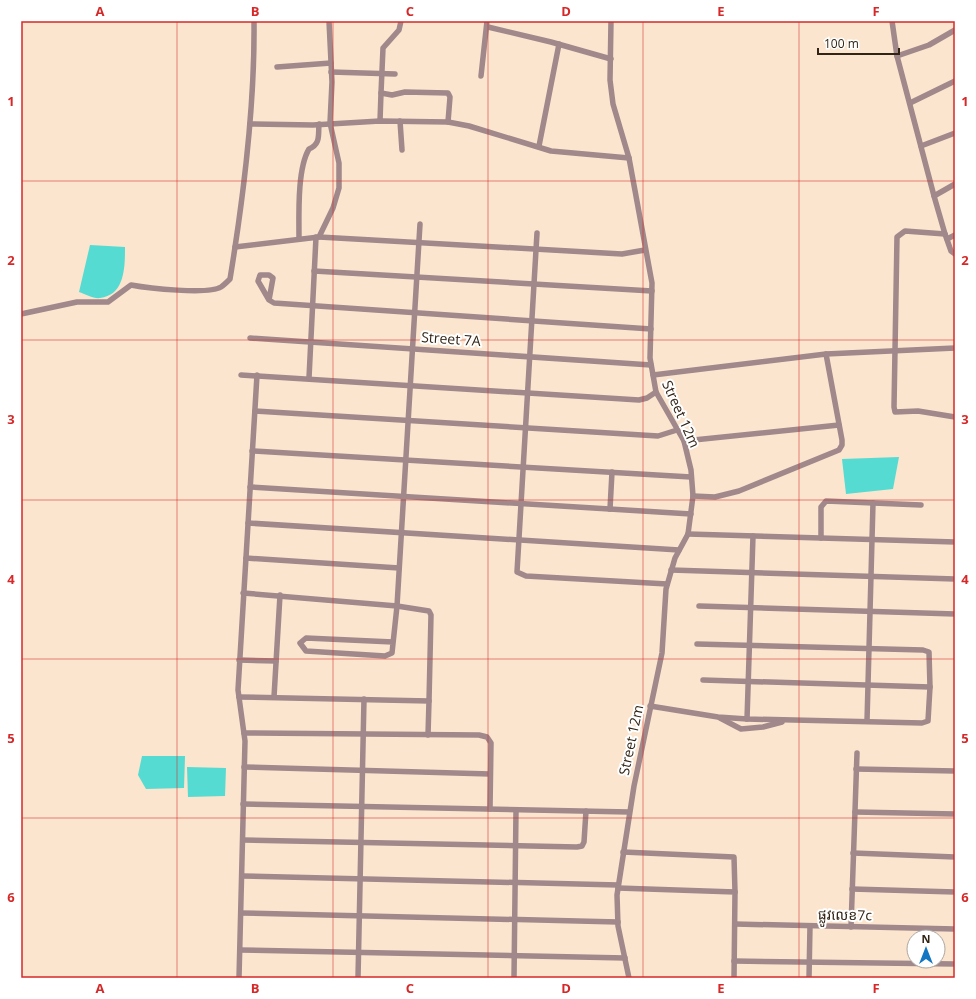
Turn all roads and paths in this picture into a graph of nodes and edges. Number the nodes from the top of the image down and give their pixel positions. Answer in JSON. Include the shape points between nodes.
{"nodes":[{"id":1,"x":254,"y":21,"type":"edge"},
{"id":2,"x":329,"y":21,"type":"edge"},
{"id":3,"x":401,"y":21,"type":"edge"},
{"id":4,"x":611,"y":21,"type":"edge"},
{"id":5,"x":892,"y":21,"type":"edge"},
{"id":6,"x":487,"y":24,"type":"edge"},
{"id":7,"x":955,"y":30,"type":"edge"},
{"id":8,"x":559,"y":44,"type":"junction"},
{"id":9,"x":897,"y":56,"type":"junction"},
{"id":10,"x":611,"y":59,"type":"junction"},
{"id":11,"x":331,"y":63,"type":"junction"},
{"id":12,"x":277,"y":67,"type":"dead end"},
{"id":13,"x":332,"y":72,"type":"junction"},
{"id":14,"x":382,"y":73,"type":"junction"},
{"id":15,"x":395,"y":74,"type":"dead end"},
{"id":16,"x":481,"y":76,"type":"dead end"},
{"id":17,"x":955,"y":81,"type":"edge"},
{"id":18,"x":381,"y":93,"type":"junction"},
{"id":19,"x":910,"y":102,"type":"junction"},
{"id":20,"x":380,"y":120,"type":"junction"},
{"id":21,"x":400,"y":121,"type":"junction"},
{"id":22,"x":448,"y":122,"type":"junction"},
{"id":23,"x":330,"y":123,"type":"junction"},
{"id":24,"x":250,"y":124,"type":"junction"},
{"id":25,"x":319,"y":124,"type":"junction"},
{"id":26,"x":955,"y":133,"type":"edge"},
{"id":27,"x":539,"y":146,"type":"junction"},
{"id":28,"x":921,"y":146,"type":"junction"},
{"id":29,"x":402,"y":150,"type":"dead end"},
{"id":30,"x":629,"y":158,"type":"junction"},
{"id":31,"x":955,"y":184,"type":"edge"},
{"id":32,"x":934,"y":196,"type":"junction"},
{"id":33,"x":420,"y":224,"type":"dead end"},
{"id":34,"x":537,"y":233,"type":"dead end"},
{"id":35,"x":955,"y":235,"type":"edge"},
{"id":36,"x":317,"y":237,"type":"junction"},
{"id":37,"x":946,"y":237,"type":"junction"},
{"id":38,"x":299,"y":239,"type":"junction"},
{"id":39,"x":419,"y":243,"type":"junction"},
{"id":40,"x":236,"y":247,"type":"junction"},
{"id":41,"x":536,"y":249,"type":"junction"},
{"id":42,"x":645,"y":250,"type":"junction"},
{"id":43,"x":955,"y":254,"type":"edge"},
{"id":44,"x":314,"y":271,"type":"junction"},
{"id":45,"x":417,"y":277,"type":"junction"},
{"id":46,"x":534,"y":284,"type":"junction"},
{"id":47,"x":652,"y":291,"type":"junction"},
{"id":48,"x":268,"y":300,"type":"dead end"},
{"id":49,"x":312,"y":306,"type":"junction"},
{"id":50,"x":414,"y":313,"type":"junction"},
{"id":51,"x":21,"y":314,"type":"edge"},
{"id":52,"x":532,"y":321,"type":"junction"},
{"id":53,"x":651,"y":329,"type":"junction"},
{"id":54,"x":250,"y":338,"type":"dead end"},
{"id":55,"x":310,"y":342,"type":"junction"},
{"id":56,"x":955,"y":348,"type":"edge"},
{"id":57,"x":412,"y":349,"type":"junction"},
{"id":58,"x":895,"y":351,"type":"junction"},
{"id":59,"x":826,"y":354,"type":"junction"},
{"id":60,"x":530,"y":357,"type":"junction"},
{"id":61,"x":651,"y":364,"type":"junction"},
{"id":62,"x":241,"y":375,"type":"dead end"},
{"id":63,"x":652,"y":375,"type":"junction"},
{"id":64,"x":257,"y":376,"type":"junction"},
{"id":65,"x":309,"y":378,"type":"junction"},
{"id":66,"x":410,"y":385,"type":"junction"},
{"id":67,"x":656,"y":392,"type":"junction"},
{"id":68,"x":528,"y":393,"type":"junction"},
{"id":69,"x":255,"y":411,"type":"junction"},
{"id":70,"x":955,"y":417,"type":"edge"},
{"id":71,"x":408,"y":421,"type":"junction"},
{"id":72,"x":840,"y":425,"type":"junction"},
{"id":73,"x":526,"y":428,"type":"junction"},
{"id":74,"x":677,"y":430,"type":"junction"},
{"id":75,"x":684,"y":441,"type":"junction"},
{"id":76,"x":252,"y":451,"type":"junction"},
{"id":77,"x":406,"y":460,"type":"junction"},
{"id":78,"x":524,"y":467,"type":"junction"},
{"id":79,"x":612,"y":472,"type":"junction"},
{"id":80,"x":691,"y":477,"type":"junction"},
{"id":81,"x":250,"y":487,"type":"junction"},
{"id":82,"x":693,"y":496,"type":"junction"},
{"id":83,"x":404,"y":497,"type":"junction"},
{"id":84,"x":873,"y":503,"type":"junction"},
{"id":85,"x":522,"y":504,"type":"junction"},
{"id":86,"x":921,"y":505,"type":"dead end"},
{"id":87,"x":610,"y":509,"type":"junction"},
{"id":88,"x":691,"y":514,"type":"junction"},
{"id":89,"x":248,"y":523,"type":"junction"},
{"id":90,"x":401,"y":533,"type":"junction"},
{"id":91,"x":688,"y":534,"type":"junction"},
{"id":92,"x":753,"y":536,"type":"junction"},
{"id":93,"x":822,"y":538,"type":"junction"},
{"id":94,"x":872,"y":539,"type":"junction"},
{"id":95,"x":520,"y":540,"type":"junction"},
{"id":96,"x":955,"y":542,"type":"edge"},
{"id":97,"x":679,"y":550,"type":"junction"},
{"id":98,"x":246,"y":558,"type":"junction"},
{"id":99,"x":399,"y":568,"type":"junction"},
{"id":100,"x":671,"y":570,"type":"junction"},
{"id":101,"x":752,"y":572,"type":"junction"},
{"id":102,"x":871,"y":576,"type":"junction"},
{"id":103,"x":955,"y":579,"type":"edge"},
{"id":104,"x":667,"y":584,"type":"junction"},
{"id":105,"x":244,"y":593,"type":"junction"},
{"id":106,"x":280,"y":595,"type":"junction"},
{"id":107,"x":396,"y":606,"type":"junction"},
{"id":108,"x":699,"y":606,"type":"dead end"},
{"id":109,"x":751,"y":608,"type":"junction"},
{"id":110,"x":870,"y":611,"type":"junction"},
{"id":111,"x":955,"y":614,"type":"edge"},
{"id":112,"x":393,"y":642,"type":"junction"},
{"id":113,"x":697,"y":644,"type":"dead end"},
{"id":114,"x":750,"y":645,"type":"junction"},
{"id":115,"x":869,"y":649,"type":"junction"},
{"id":116,"x":239,"y":660,"type":"junction"},
{"id":117,"x":276,"y":661,"type":"junction"},
{"id":118,"x":703,"y":680,"type":"dead end"},
{"id":119,"x":749,"y":682,"type":"junction"},
{"id":120,"x":868,"y":685,"type":"junction"},
{"id":121,"x":930,"y":688,"type":"junction"},
{"id":122,"x":239,"y":697,"type":"junction"},
{"id":123,"x":274,"y":697,"type":"junction"},
{"id":124,"x":364,"y":699,"type":"junction"},
{"id":125,"x":429,"y":701,"type":"junction"},
{"id":126,"x":650,"y":706,"type":"junction"},
{"id":127,"x":718,"y":717,"type":"junction"},
{"id":128,"x":747,"y":719,"type":"junction"},
{"id":129,"x":789,"y":720,"type":"junction"},
{"id":130,"x":867,"y":721,"type":"junction"},
{"id":131,"x":244,"y":733,"type":"junction"},
{"id":132,"x":364,"y":735,"type":"junction"},
{"id":133,"x":428,"y":736,"type":"junction"},
{"id":134,"x":857,"y":753,"type":"dead end"},
{"id":135,"x":244,"y":766,"type":"junction"},
{"id":136,"x":856,"y":769,"type":"junction"},
{"id":137,"x":363,"y":770,"type":"junction"},
{"id":138,"x":955,"y":771,"type":"edge"},
{"id":139,"x":490,"y":774,"type":"junction"},
{"id":140,"x":243,"y":804,"type":"junction"},
{"id":141,"x":362,"y":807,"type":"junction"},
{"id":142,"x":490,"y":809,"type":"junction"},
{"id":143,"x":516,"y":810,"type":"junction"},
{"id":144,"x":586,"y":812,"type":"junction"},
{"id":145,"x":629,"y":812,"type":"junction"},
{"id":146,"x":855,"y":812,"type":"junction"},
{"id":147,"x":955,"y":814,"type":"edge"},
{"id":148,"x":242,"y":840,"type":"junction"},
{"id":149,"x":361,"y":843,"type":"junction"},
{"id":150,"x":516,"y":847,"type":"junction"},
{"id":151,"x":623,"y":852,"type":"junction"},
{"id":152,"x":853,"y":853,"type":"junction"},
{"id":153,"x":955,"y":857,"type":"edge"},
{"id":154,"x":242,"y":876,"type":"junction"},
{"id":155,"x":360,"y":879,"type":"junction"},
{"id":156,"x":515,"y":882,"type":"junction"},
{"id":157,"x":618,"y":886,"type":"junction"},
{"id":158,"x":852,"y":889,"type":"junction"},
{"id":159,"x":735,"y":892,"type":"junction"},
{"id":160,"x":955,"y":892,"type":"edge"},
{"id":161,"x":241,"y":913,"type":"junction"},
{"id":162,"x":360,"y":916,"type":"junction"},
{"id":163,"x":515,"y":919,"type":"junction"},
{"id":164,"x":618,"y":922,"type":"junction"},
{"id":165,"x":735,"y":924,"type":"junction"},
{"id":166,"x":810,"y":926,"type":"junction"},
{"id":167,"x":851,"y":927,"type":"junction"},
{"id":168,"x":955,"y":929,"type":"edge"},
{"id":169,"x":240,"y":950,"type":"junction"},
{"id":170,"x":359,"y":953,"type":"junction"},
{"id":171,"x":514,"y":956,"type":"junction"},
{"id":172,"x":625,"y":958,"type":"junction"},
{"id":173,"x":734,"y":961,"type":"junction"},
{"id":174,"x":809,"y":962,"type":"junction"},
{"id":175,"x":955,"y":964,"type":"edge"},
{"id":176,"x":239,"y":978,"type":"edge"},
{"id":177,"x":358,"y":978,"type":"edge"},
{"id":178,"x":514,"y":978,"type":"edge"},
{"id":179,"x":629,"y":978,"type":"edge"},
{"id":180,"x":734,"y":978,"type":"edge"},
{"id":181,"x":809,"y":978,"type":"edge"}],
"edges":[{"from":1,"to":24,"type":"street"},
{"from":2,"to":11,"type":"street"},
{"from":3,"to":14,"type":"street","via":[[400,30],[383,48]]},
{"from":4,"to":10,"type":"street","name":"Street 12m"},
{"from":5,"to":9,"type":"street"},
{"from":6,"to":8,"type":"street"},
{"from":6,"to":16,"type":"street"},
{"from":7,"to":9,"type":"street","via":[[929,45]]},
{"from":8,"to":10,"type":"street"},
{"from":8,"to":27,"type":"street"},
{"from":9,"to":19,"type":"street"},
{"from":10,"to":30,"type":"street","name":"Street 12m","via":[[613,104]]},
{"from":11,"to":12,"type":"street"},
{"from":11,"to":13,"type":"street"},
{"from":13,"to":14,"type":"street"},
{"from":13,"to":23,"type":"street"},
{"from":14,"to":15,"type":"street"},
{"from":14,"to":18,"type":"street"},
{"from":17,"to":19,"type":"street"},
{"from":18,"to":20,"type":"street"},
{"from":18,"to":22,"type":"street","via":[[448,93]]},
{"from":19,"to":28,"type":"street"},
{"from":20,"to":21,"type":"street"},
{"from":20,"to":23,"type":"street"},
{"from":21,"to":22,"type":"street"},
{"from":21,"to":29,"type":"street"},
{"from":22,"to":27,"type":"street"},
{"from":23,"to":25,"type":"street"},
{"from":23,"to":36,"type":"street","via":[[339,163],[339,188],[333,208]]},
{"from":24,"to":25,"type":"street"},
{"from":24,"to":40,"type":"street"},
{"from":25,"to":38,"type":"street","via":[[317,146],[309,149],[304,162],[299,200]]},
{"from":26,"to":28,"type":"street"},
{"from":27,"to":30,"type":"street","via":[[551,151]]},
{"from":28,"to":32,"type":"street"},
{"from":30,"to":42,"type":"street","name":"Street 12m"},
{"from":31,"to":32,"type":"street"},
{"from":32,"to":37,"type":"street"},
{"from":33,"to":39,"type":"street"},
{"from":34,"to":41,"type":"street"},
{"from":35,"to":37,"type":"street"},
{"from":36,"to":38,"type":"street"},
{"from":36,"to":39,"type":"street"},
{"from":36,"to":44,"type":"street"},
{"from":37,"to":43,"type":"street","via":[[951,251]]},
{"from":37,"to":58,"type":"street","via":[[905,231],[897,237]]},
{"from":38,"to":40,"type":"street"},
{"from":39,"to":41,"type":"street"},
{"from":39,"to":45,"type":"street"},
{"from":40,"to":51,"type":"street","via":[[230,279],[220,288],[192,290],[131,285],[108,302],[77,302]]},
{"from":41,"to":42,"type":"street","via":[[622,254]]},
{"from":41,"to":46,"type":"street"},
{"from":42,"to":47,"type":"street","name":"Street 12m"},
{"from":44,"to":45,"type":"street"},
{"from":44,"to":49,"type":"street"},
{"from":45,"to":46,"type":"street"},
{"from":45,"to":50,"type":"street"},
{"from":46,"to":47,"type":"street"},
{"from":46,"to":52,"type":"street"},
{"from":47,"to":53,"type":"street","name":"Street 12m"},
{"from":48,"to":49,"type":"street","via":[[274,303]]},
{"from":49,"to":50,"type":"street"},
{"from":49,"to":55,"type":"street"},
{"from":50,"to":52,"type":"street"},
{"from":50,"to":57,"type":"street"},
{"from":52,"to":53,"type":"street"},
{"from":52,"to":60,"type":"street"},
{"from":53,"to":61,"type":"street","name":"Street 12m"},
{"from":54,"to":55,"type":"street","name":"Street 7A"},
{"from":55,"to":57,"type":"street","name":"Street 7A"},
{"from":55,"to":65,"type":"street"},
{"from":56,"to":58,"type":"street"},
{"from":57,"to":60,"type":"street","name":"Street 7A"},
{"from":57,"to":66,"type":"street"},
{"from":58,"to":59,"type":"street"},
{"from":58,"to":70,"type":"street","via":[[895,412],[918,411]]},
{"from":59,"to":63,"type":"street"},
{"from":59,"to":72,"type":"street"},
{"from":60,"to":61,"type":"street","name":"Street 7A"},
{"from":60,"to":68,"type":"street"},
{"from":61,"to":63,"type":"street","name":"Street 12m"},
{"from":62,"to":64,"type":"street"},
{"from":63,"to":67,"type":"street","name":"Street 12m"},
{"from":64,"to":65,"type":"street"},
{"from":64,"to":69,"type":"street"},
{"from":65,"to":66,"type":"street"},
{"from":66,"to":68,"type":"street"},
{"from":66,"to":71,"type":"street"},
{"from":67,"to":68,"type":"street","via":[[639,400]]},
{"from":67,"to":74,"type":"street","name":"Street 12m"},
{"from":68,"to":73,"type":"street"},
{"from":69,"to":71,"type":"street"},
{"from":69,"to":76,"type":"street"},
{"from":71,"to":73,"type":"street"},
{"from":71,"to":77,"type":"street"},
{"from":72,"to":75,"type":"street"},
{"from":72,"to":82,"type":"street","via":[[842,445],[839,450],[739,491],[715,497]]},
{"from":73,"to":74,"type":"street","via":[[658,436]]},
{"from":73,"to":78,"type":"street"},
{"from":74,"to":75,"type":"street","name":"Street 12m"},
{"from":75,"to":80,"type":"street","name":"Street 12m"},
{"from":76,"to":77,"type":"street"},
{"from":76,"to":81,"type":"street"},
{"from":77,"to":78,"type":"street"},
{"from":77,"to":83,"type":"street"},
{"from":78,"to":79,"type":"street"},
{"from":78,"to":85,"type":"street"},
{"from":79,"to":80,"type":"street"},
{"from":79,"to":87,"type":"street"},
{"from":80,"to":82,"type":"street","name":"Street 12m"},
{"from":81,"to":83,"type":"street"},
{"from":81,"to":89,"type":"street"},
{"from":82,"to":88,"type":"street","name":"Street 12m"},
{"from":83,"to":85,"type":"street"},
{"from":83,"to":90,"type":"street"},
{"from":84,"to":86,"type":"street"},
{"from":84,"to":93,"type":"street","via":[[823,502]]},
{"from":84,"to":94,"type":"street"},
{"from":85,"to":87,"type":"street"},
{"from":85,"to":95,"type":"street"},
{"from":87,"to":88,"type":"street"},
{"from":88,"to":91,"type":"street","name":"Street 12m"},
{"from":89,"to":90,"type":"street"},
{"from":89,"to":98,"type":"street"},
{"from":90,"to":95,"type":"street"},
{"from":90,"to":99,"type":"street"},
{"from":91,"to":92,"type":"street"},
{"from":91,"to":97,"type":"street","name":"Street 12m"},
{"from":92,"to":93,"type":"street"},
{"from":92,"to":101,"type":"street"},
{"from":93,"to":94,"type":"street"},
{"from":94,"to":96,"type":"street"},
{"from":94,"to":102,"type":"street"},
{"from":95,"to":97,"type":"street"},
{"from":95,"to":104,"type":"street","via":[[517,566],[517,572],[520,574]]},
{"from":97,"to":100,"type":"street","name":"Street 12m"},
{"from":98,"to":99,"type":"street"},
{"from":98,"to":105,"type":"street"},
{"from":99,"to":107,"type":"street"},
{"from":100,"to":101,"type":"street"},
{"from":100,"to":104,"type":"street","name":"Street 12m"},
{"from":101,"to":102,"type":"street"},
{"from":101,"to":109,"type":"street"},
{"from":102,"to":103,"type":"street"},
{"from":102,"to":110,"type":"street"},
{"from":104,"to":126,"type":"street","name":"Street 12m","via":[[662,653]]},
{"from":105,"to":106,"type":"street"},
{"from":105,"to":116,"type":"street"},
{"from":106,"to":107,"type":"street"},
{"from":106,"to":117,"type":"street"},
{"from":107,"to":112,"type":"street"},
{"from":107,"to":125,"type":"street","via":[[422,609],[429,611],[431,615]]},
{"from":108,"to":109,"type":"street"},
{"from":109,"to":110,"type":"street"},
{"from":109,"to":114,"type":"street"},
{"from":110,"to":111,"type":"street"},
{"from":110,"to":115,"type":"street"},
{"from":112,"to":112,"type":"street","via":[[392,653],[385,656],[306,651],[300,643],[306,638]]},
{"from":113,"to":114,"type":"street"},
{"from":114,"to":115,"type":"street"},
{"from":114,"to":119,"type":"street"},
{"from":115,"to":120,"type":"street"},
{"from":115,"to":121,"type":"street","via":[[929,652]]},
{"from":116,"to":117,"type":"street"},
{"from":116,"to":122,"type":"street"},
{"from":117,"to":123,"type":"street"},
{"from":118,"to":119,"type":"street"},
{"from":119,"to":120,"type":"street"},
{"from":119,"to":128,"type":"street"},
{"from":120,"to":121,"type":"street"},
{"from":120,"to":130,"type":"street"},
{"from":121,"to":130,"type":"street","via":[[928,721]]},
{"from":122,"to":123,"type":"street"},
{"from":122,"to":131,"type":"street"},
{"from":123,"to":124,"type":"street"},
{"from":124,"to":125,"type":"street"},
{"from":124,"to":132,"type":"street"},
{"from":125,"to":133,"type":"street"},
{"from":126,"to":127,"type":"street"},
{"from":126,"to":145,"type":"street","name":"Street 12m"},
{"from":127,"to":128,"type":"street"},
{"from":127,"to":129,"type":"street","via":[[741,729],[763,727]]},
{"from":128,"to":129,"type":"street"},
{"from":129,"to":130,"type":"street"},
{"from":131,"to":132,"type":"street"},
{"from":131,"to":135,"type":"street"},
{"from":132,"to":133,"type":"street"},
{"from":132,"to":137,"type":"street"},
{"from":133,"to":139,"type":"street","via":[[487,737],[492,743]]},
{"from":134,"to":136,"type":"street"},
{"from":135,"to":137,"type":"street"},
{"from":135,"to":140,"type":"street"},
{"from":136,"to":138,"type":"street"},
{"from":136,"to":146,"type":"street"},
{"from":137,"to":139,"type":"street"},
{"from":137,"to":141,"type":"street"},
{"from":139,"to":142,"type":"street"},
{"from":140,"to":141,"type":"street"},
{"from":140,"to":148,"type":"street"},
{"from":141,"to":142,"type":"street"},
{"from":141,"to":149,"type":"street"},
{"from":142,"to":143,"type":"street"},
{"from":143,"to":144,"type":"street"},
{"from":143,"to":150,"type":"street"},
{"from":144,"to":145,"type":"street"},
{"from":144,"to":150,"type":"street","via":[[582,846]]},
{"from":145,"to":151,"type":"street","name":"Street 12m"},
{"from":146,"to":147,"type":"street"},
{"from":146,"to":152,"type":"street"},
{"from":148,"to":149,"type":"street"},
{"from":148,"to":154,"type":"street"},
{"from":149,"to":150,"type":"street"},
{"from":149,"to":155,"type":"street"},
{"from":150,"to":156,"type":"street"},
{"from":151,"to":157,"type":"street","name":"Street 12m"},
{"from":151,"to":159,"type":"street","via":[[734,857]]},
{"from":152,"to":153,"type":"street"},
{"from":152,"to":158,"type":"street"},
{"from":154,"to":155,"type":"street"},
{"from":154,"to":161,"type":"street"},
{"from":155,"to":156,"type":"street"},
{"from":155,"to":162,"type":"street"},
{"from":156,"to":157,"type":"street"},
{"from":156,"to":163,"type":"street"},
{"from":157,"to":159,"type":"street"},
{"from":157,"to":164,"type":"street","name":"Street 12m"},
{"from":158,"to":160,"type":"street"},
{"from":158,"to":167,"type":"street"},
{"from":159,"to":165,"type":"street"},
{"from":161,"to":162,"type":"street"},
{"from":161,"to":169,"type":"street"},
{"from":162,"to":163,"type":"street"},
{"from":162,"to":170,"type":"street"},
{"from":163,"to":164,"type":"street"},
{"from":163,"to":171,"type":"street"},
{"from":164,"to":172,"type":"street","name":"Street 12m"},
{"from":165,"to":166,"type":"street","name":"ផ្លូវលេខ7c"},
{"from":165,"to":173,"type":"street"},
{"from":166,"to":167,"type":"street","name":"ផ្លូវលេខ7c"},
{"from":166,"to":174,"type":"street"},
{"from":167,"to":168,"type":"street","name":"ផ្លូវលេខ7c"},
{"from":169,"to":170,"type":"street"},
{"from":169,"to":176,"type":"street"},
{"from":170,"to":171,"type":"street"},
{"from":170,"to":177,"type":"street"},
{"from":171,"to":172,"type":"street"},
{"from":171,"to":178,"type":"street"},
{"from":172,"to":179,"type":"street","name":"Street 12m"},
{"from":173,"to":174,"type":"street"},
{"from":173,"to":180,"type":"street"},
{"from":174,"to":175,"type":"street"},
{"from":174,"to":181,"type":"street"}]}
